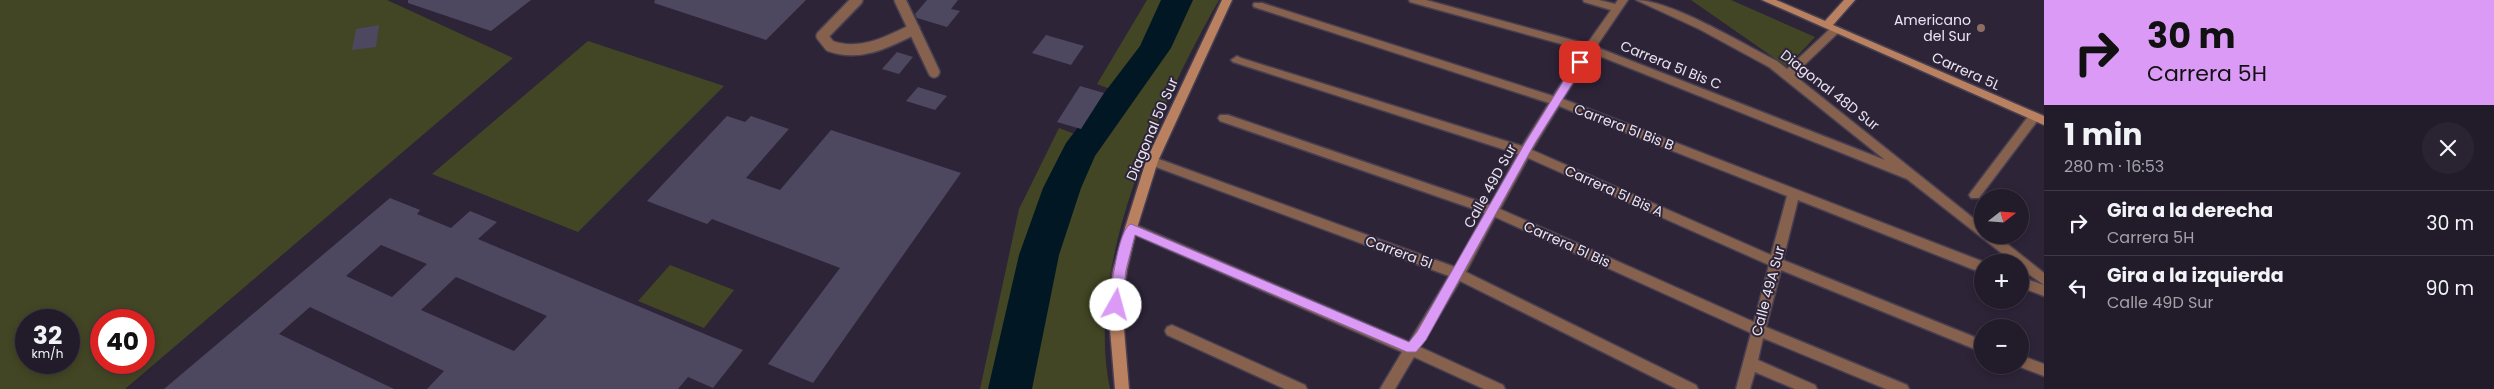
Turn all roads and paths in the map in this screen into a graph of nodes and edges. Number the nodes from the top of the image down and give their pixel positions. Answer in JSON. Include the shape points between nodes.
{"nodes":[{"id":1,"x":857,"y":0,"type":"edge"},
{"id":2,"x":900,"y":0,"type":"edge"},
{"id":3,"x":1227,"y":0,"type":"edge"},
{"id":4,"x":1414,"y":0,"type":"edge"},
{"id":5,"x":1588,"y":0,"type":"edge"},
{"id":6,"x":1641,"y":0,"type":"edge"},
{"id":7,"x":1767,"y":0,"type":"edge"},
{"id":8,"x":1850,"y":0,"type":"edge"},
{"id":9,"x":1620,"y":4,"type":"edge"},
{"id":10,"x":1258,"y":5,"type":"dead end"},
{"id":11,"x":1830,"y":28,"type":"junction"},
{"id":12,"x":914,"y":29,"type":"junction"},
{"id":13,"x":1589,"y":48,"type":"junction"},
{"id":14,"x":1237,"y":60,"type":"dead end"},
{"id":15,"x":934,"y":72,"type":"dead end"},
{"id":16,"x":1787,"y":75,"type":"junction"},
{"id":17,"x":1556,"y":101,"type":"junction"},
{"id":18,"x":1224,"y":118,"type":"dead end"},
{"id":19,"x":2039,"y":119,"type":"edge"},
{"id":20,"x":1526,"y":152,"type":"junction"},
{"id":21,"x":1152,"y":161,"type":"junction"},
{"id":22,"x":1910,"y":175,"type":"junction"},
{"id":23,"x":1980,"y":189,"type":"edge"},
{"id":24,"x":1794,"y":194,"type":"junction"},
{"id":25,"x":1493,"y":211,"type":"junction"},
{"id":26,"x":1974,"y":226,"type":"edge"},
{"id":27,"x":1131,"y":228,"type":"junction"},
{"id":28,"x":1998,"y":244,"type":"edge"},
{"id":29,"x":1775,"y":262,"type":"junction"},
{"id":30,"x":1974,"y":264,"type":"edge"},
{"id":31,"x":1458,"y":274,"type":"junction"},
{"id":32,"x":2044,"y":280,"type":"edge"},
{"id":33,"x":2029,"y":285,"type":"edge"},
{"id":34,"x":2044,"y":291,"type":"edge"},
{"id":35,"x":1758,"y":330,"type":"junction"},
{"id":36,"x":1172,"y":331,"type":"dead end"},
{"id":37,"x":1974,"y":343,"type":"edge"},
{"id":38,"x":1411,"y":348,"type":"junction"},
{"id":39,"x":1749,"y":363,"type":"junction"},
{"id":40,"x":2029,"y":364,"type":"edge"},
{"id":41,"x":2044,"y":370,"type":"edge"},
{"id":42,"x":1888,"y":386,"type":"edge"},
{"id":43,"x":1122,"y":389,"type":"edge"},
{"id":44,"x":1300,"y":389,"type":"edge"},
{"id":45,"x":1387,"y":389,"type":"edge"},
{"id":46,"x":1498,"y":389,"type":"edge"},
{"id":47,"x":1691,"y":389,"type":"edge"},
{"id":48,"x":1744,"y":389,"type":"edge"},
{"id":49,"x":1810,"y":389,"type":"edge"},
{"id":50,"x":1902,"y":389,"type":"edge"}],
"edges":[{"from":1,"to":12,"type":"lane","via":[[822,36],[825,44],[835,48],[868,50]]},
{"from":2,"to":12,"type":"lane"},
{"from":3,"to":21,"type":"street","name":"Diagonal 50 Sur"},
{"from":4,"to":13,"type":"street","name":"Carrera 5I Bis C"},
{"from":5,"to":9,"type":"street"},
{"from":6,"to":16,"type":"street","name":"Diagonal 48D Sur","via":[[1704,27],[1773,64]]},
{"from":7,"to":11,"type":"street","name":"Carrera 5L"},
{"from":8,"to":11,"type":"street"},
{"from":9,"to":13,"type":"street","name":"Calle 49D Sur"},
{"from":10,"to":17,"type":"street","name":"Carrera 5I Bis B"},
{"from":11,"to":16,"type":"street"},
{"from":11,"to":19,"type":"street","name":"Carrera 5L"},
{"from":12,"to":15,"type":"lane"},
{"from":13,"to":17,"type":"street","name":"Calle 49D Sur"},
{"from":13,"to":22,"type":"street","name":"Carrera 5I Bis C"},
{"from":14,"to":20,"type":"street","name":"Carrera 5I Bis A"},
{"from":16,"to":22,"type":"street","name":"Diagonal 48D Sur"},
{"from":17,"to":20,"type":"street","name":"Calle 49D Sur"},
{"from":17,"to":24,"type":"street","name":"Carrera 5I Bis B"},
{"from":18,"to":25,"type":"street","name":"Carrera 5I Bis"},
{"from":19,"to":23,"type":"street"},
{"from":20,"to":25,"type":"street","name":"Calle 49D Sur"},
{"from":20,"to":29,"type":"street","name":"Carrera 5I Bis A"},
{"from":21,"to":27,"type":"street","name":"Diagonal 50 Sur"},
{"from":21,"to":31,"type":"street","name":"Carrera 5I"},
{"from":22,"to":26,"type":"street","name":"Diagonal 48D Sur"},
{"from":24,"to":29,"type":"street","name":"Calle 49A Sur"},
{"from":24,"to":30,"type":"street","name":"Carrera 5I Bis B"},
{"from":25,"to":31,"type":"street","name":"Calle 49D Sur"},
{"from":25,"to":35,"type":"street","name":"Carrera 5I Bis"},
{"from":27,"to":38,"type":"street"},
{"from":27,"to":43,"type":"street","name":"Diagonal 50 Sur","via":[[1120,270],[1116,305]]},
{"from":28,"to":32,"type":"street"},
{"from":29,"to":35,"type":"street","name":"Calle 49A Sur"},
{"from":29,"to":37,"type":"street","name":"Carrera 5I Bis A"},
{"from":31,"to":38,"type":"street","name":"Calle 49D Sur","via":[[1422,336]]},
{"from":31,"to":47,"type":"street","name":"Carrera 5I"},
{"from":33,"to":34,"type":"street"},
{"from":35,"to":39,"type":"street","name":"Calle 49A Sur"},
{"from":35,"to":42,"type":"street","name":"Carrera 5I Bis"},
{"from":36,"to":44,"type":"street"},
{"from":38,"to":45,"type":"street","name":"Calle 49D Sur"},
{"from":38,"to":46,"type":"street"},
{"from":39,"to":48,"type":"street","name":"Calle 49A Sur"},
{"from":39,"to":49,"type":"street"},
{"from":40,"to":41,"type":"street"},
{"from":42,"to":50,"type":"street","name":"Carrera 5I Bis"}]}
